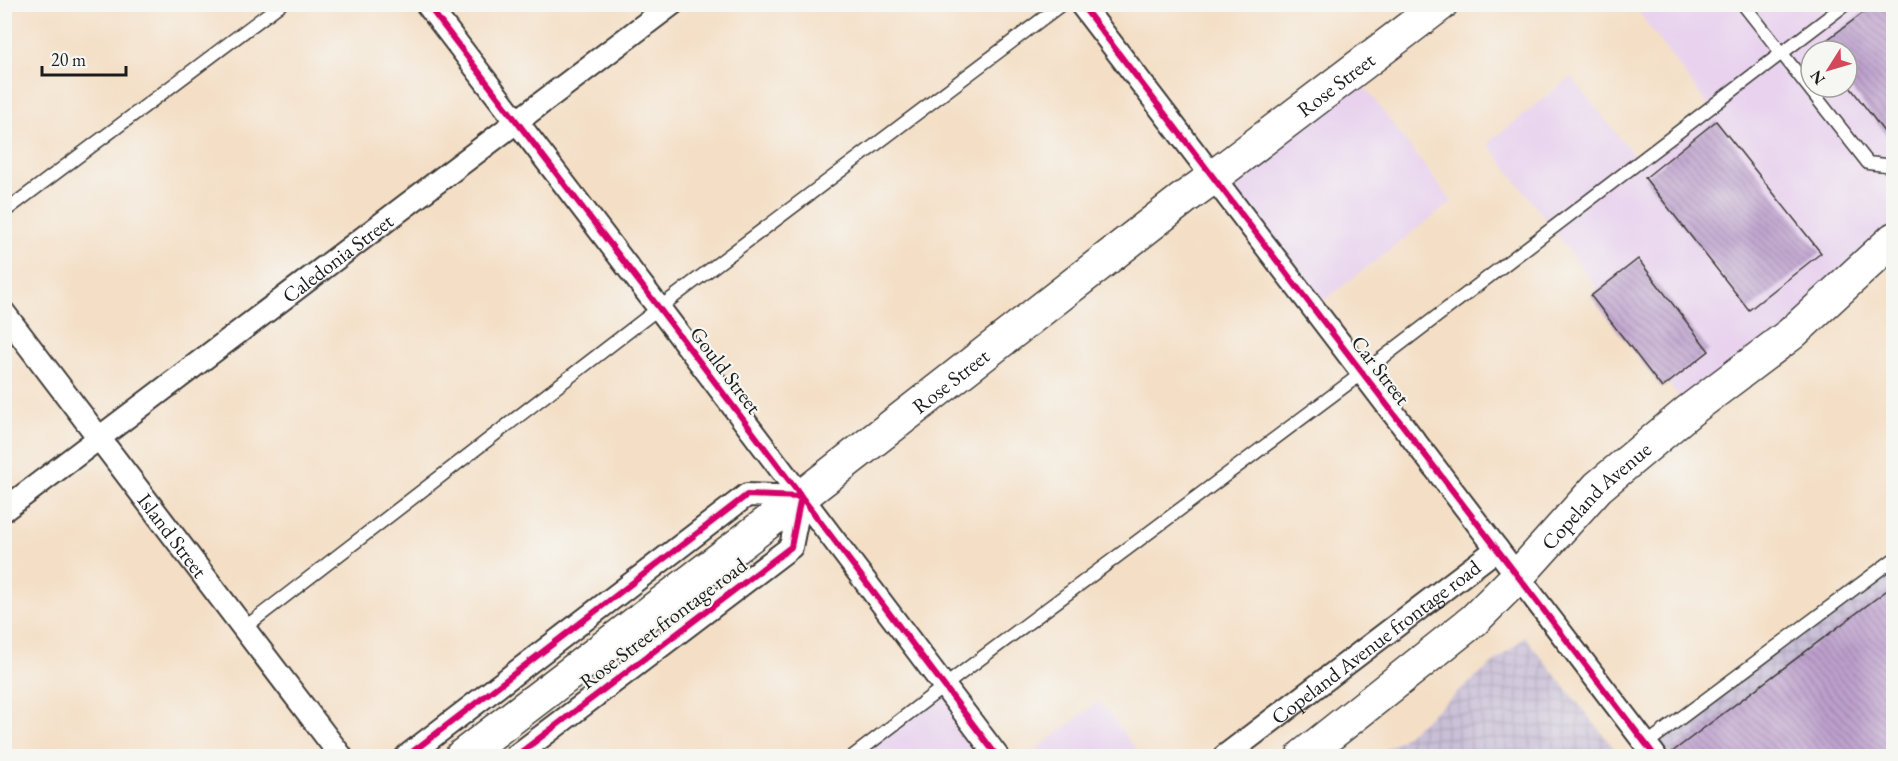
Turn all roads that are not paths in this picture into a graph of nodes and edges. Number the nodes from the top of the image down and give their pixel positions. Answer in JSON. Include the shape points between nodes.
{"nodes":[{"id":1,"x":281,"y":4,"type":"edge"},
{"id":2,"x":427,"y":4,"type":"edge"},
{"id":3,"x":672,"y":4,"type":"edge"},
{"id":4,"x":1062,"y":4,"type":"edge"},
{"id":5,"x":1081,"y":4,"type":"edge"},
{"id":6,"x":1441,"y":4,"type":"edge"},
{"id":7,"x":1743,"y":4,"type":"edge"},
{"id":8,"x":1846,"y":4,"type":"edge"},
{"id":9,"x":1782,"y":53,"type":"junction"},
{"id":10,"x":517,"y":122,"type":"junction"},
{"id":11,"x":1893,"y":166,"type":"edge"},
{"id":12,"x":1212,"y":178,"type":"junction"},
{"id":13,"x":4,"y":212,"type":"edge"},
{"id":14,"x":1893,"y":239,"type":"edge"},
{"id":15,"x":659,"y":308,"type":"junction"},
{"id":16,"x":4,"y":313,"type":"edge"},
{"id":17,"x":1362,"y":373,"type":"junction"},
{"id":18,"x":100,"y":439,"type":"junction"},
{"id":19,"x":801,"y":497,"type":"junction"},
{"id":20,"x":4,"y":510,"type":"edge"},
{"id":21,"x":1497,"y":549,"type":"junction"},
{"id":22,"x":1893,"y":559,"type":"edge"},
{"id":23,"x":1518,"y":576,"type":"junction"},
{"id":24,"x":244,"y":628,"type":"junction"},
{"id":25,"x":944,"y":686,"type":"junction"},
{"id":26,"x":1650,"y":750,"type":"edge"},
{"id":27,"x":341,"y":756,"type":"edge"},
{"id":28,"x":407,"y":756,"type":"edge"},
{"id":29,"x":462,"y":756,"type":"edge"},
{"id":30,"x":516,"y":756,"type":"edge"},
{"id":31,"x":854,"y":756,"type":"edge"},
{"id":32,"x":997,"y":756,"type":"edge"},
{"id":33,"x":1225,"y":756,"type":"edge"},
{"id":34,"x":1303,"y":756,"type":"edge"}],
"edges":[{"from":1,"to":13,"type":"lane"},
{"from":2,"to":10,"type":"street","name":"Gould Street"},
{"from":3,"to":10,"type":"street","name":"Caledonia Street"},
{"from":4,"to":15,"type":"lane"},
{"from":5,"to":12,"type":"street","name":"Car Street"},
{"from":6,"to":12,"type":"highway","name":"Rose Street"},
{"from":7,"to":9,"type":"lane"},
{"from":8,"to":9,"type":"lane"},
{"from":9,"to":11,"type":"lane","via":[[1868,163]]},
{"from":9,"to":17,"type":"lane"},
{"from":10,"to":15,"type":"street","name":"Gould Street"},
{"from":10,"to":18,"type":"street","name":"Caledonia Street"},
{"from":12,"to":17,"type":"street","name":"Car Street"},
{"from":12,"to":19,"type":"highway","name":"Rose Street"},
{"from":14,"to":23,"type":"highway","name":"Copeland Avenue","via":[[1791,334],[1689,411],[1598,487]]},
{"from":15,"to":19,"type":"street","name":"Gould Street"},
{"from":15,"to":24,"type":"lane"},
{"from":16,"to":18,"type":"street","name":"Island Street"},
{"from":17,"to":21,"type":"street","name":"Car Street"},
{"from":17,"to":25,"type":"lane"},
{"from":18,"to":20,"type":"street","name":"Caledonia Street"},
{"from":18,"to":24,"type":"street","name":"Island Street"},
{"from":19,"to":25,"type":"street","name":"Gould Street"},
{"from":19,"to":28,"type":"street","via":[[747,495]]},
{"from":19,"to":29,"type":"highway","name":"Rose Street"},
{"from":19,"to":30,"type":"street","name":"Rose Street frontage road","via":[[791,547]]},
{"from":21,"to":23,"type":"street","name":"Car Street"},
{"from":21,"to":33,"type":"street","name":"Copeland Avenue frontage road"},
{"from":22,"to":26,"type":"lane"},
{"from":23,"to":26,"type":"street","name":"Car Street"},
{"from":23,"to":34,"type":"highway","name":"Copeland Avenue","via":[[1474,620]]},
{"from":24,"to":27,"type":"street","name":"Island Street"},
{"from":25,"to":31,"type":"lane"},
{"from":25,"to":32,"type":"street","name":"Gould Street"}]}
